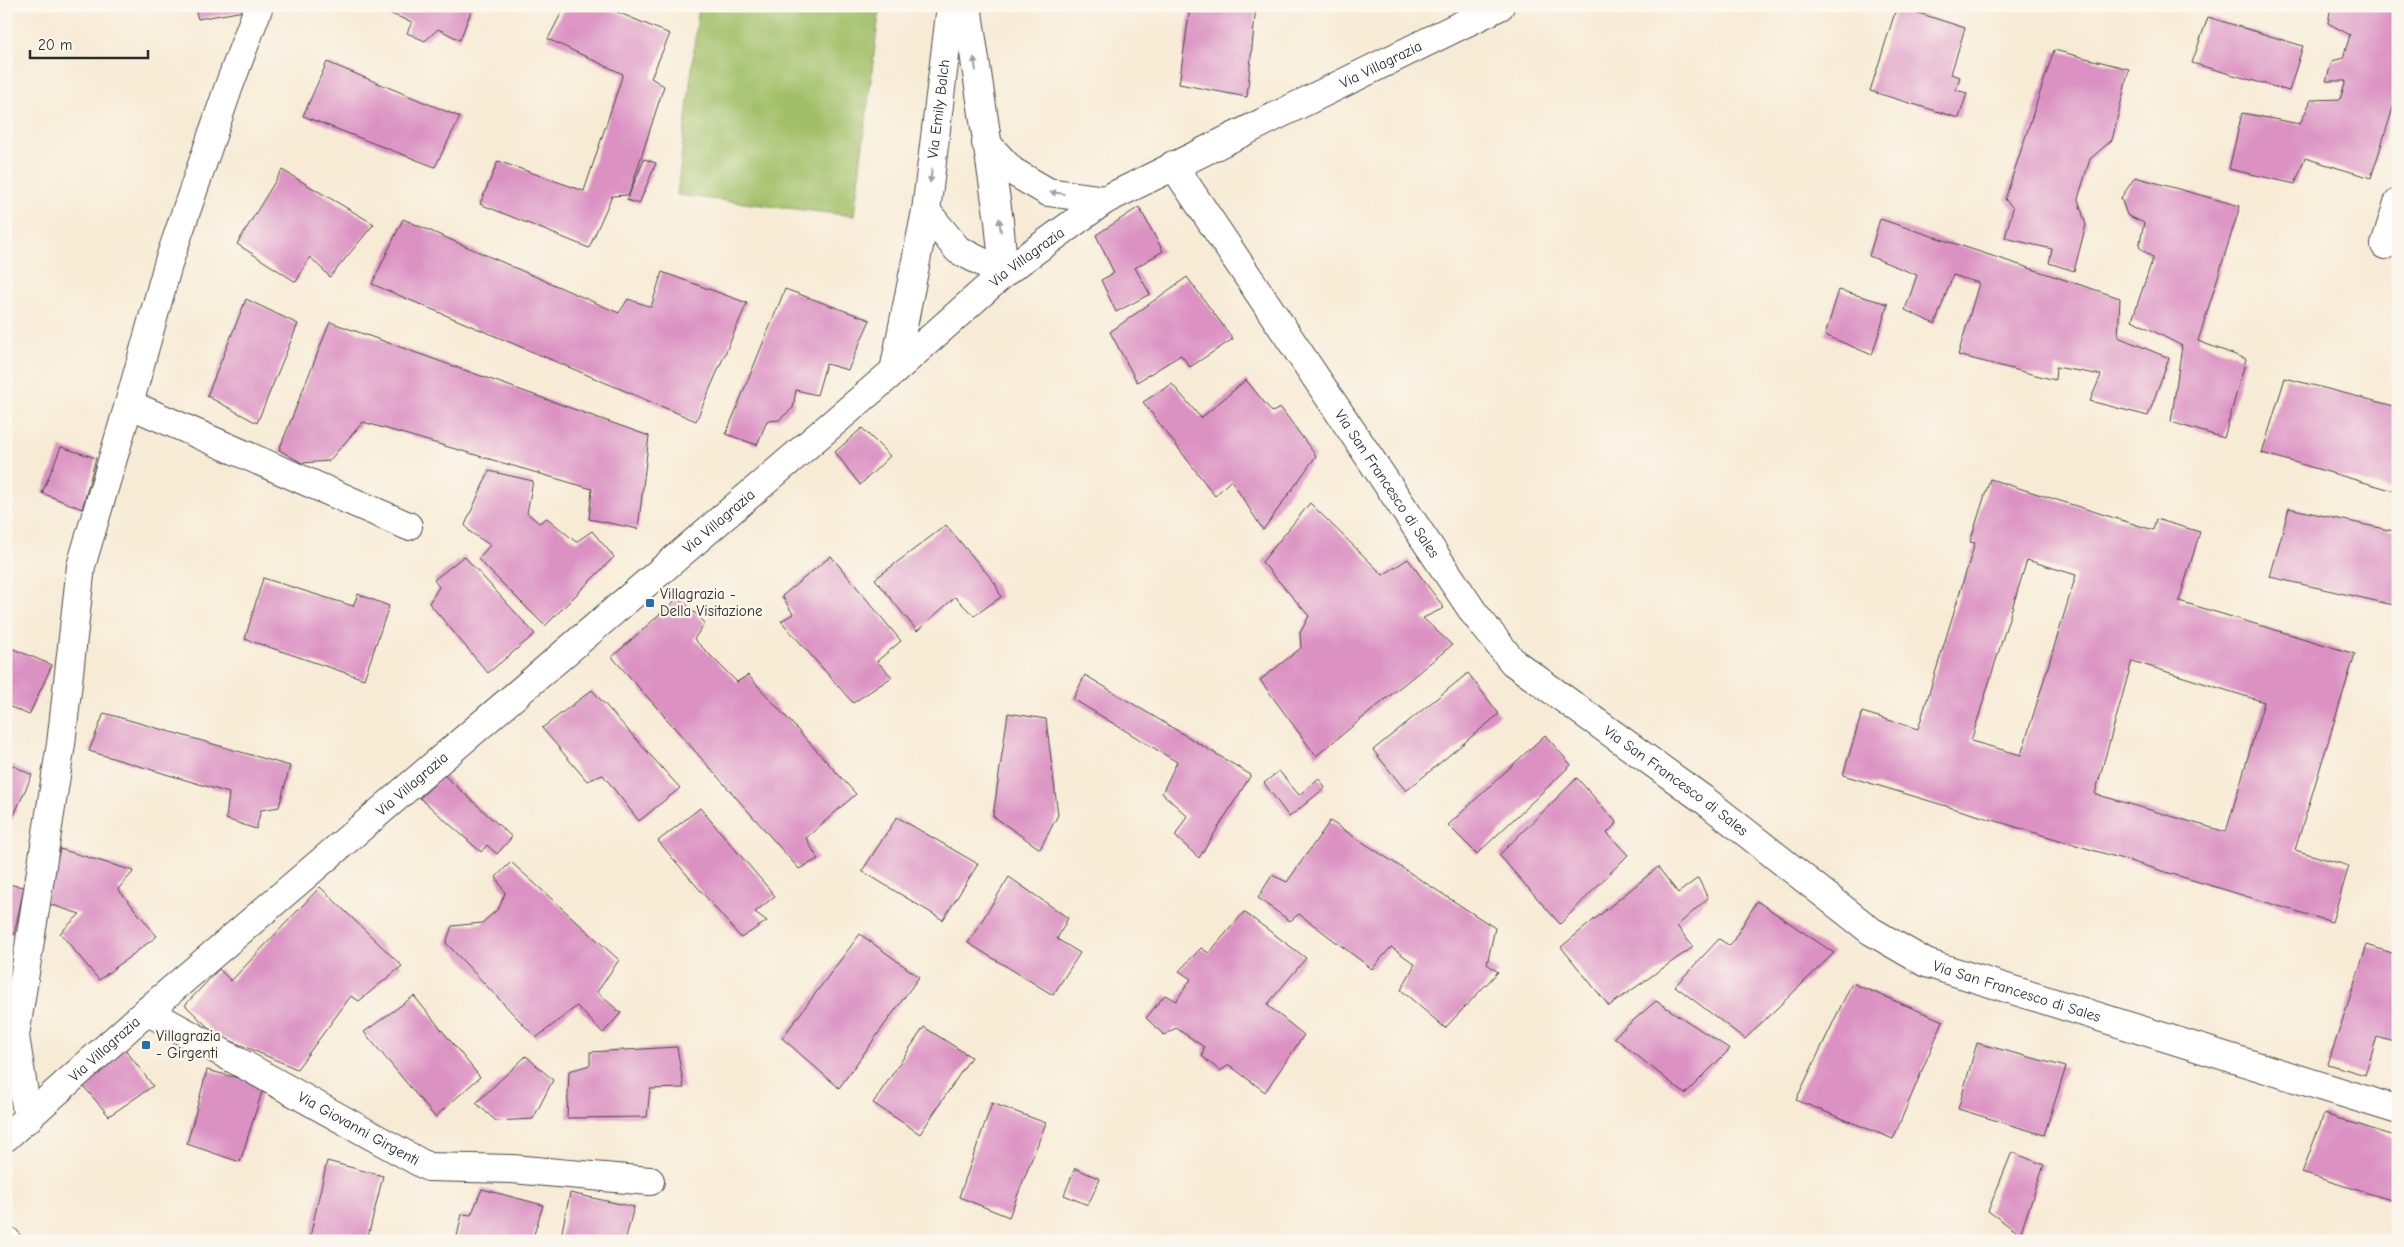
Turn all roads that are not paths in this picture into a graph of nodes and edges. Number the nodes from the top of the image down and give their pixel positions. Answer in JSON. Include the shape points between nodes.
{"nodes":[{"id":1,"x":260,"y":6,"type":"edge"},
{"id":2,"x":951,"y":6,"type":"edge"},
{"id":3,"x":967,"y":6,"type":"edge"},
{"id":4,"x":1500,"y":6,"type":"edge"},
{"id":5,"x":986,"y":143,"type":"junction"},
{"id":6,"x":1174,"y":165,"type":"junction"},
{"id":7,"x":1106,"y":200,"type":"junction"},
{"id":8,"x":2398,"y":203,"type":"edge"},
{"id":9,"x":926,"y":211,"type":"junction"},
{"id":10,"x":2385,"y":245,"type":"dead end"},
{"id":11,"x":1004,"y":273,"type":"junction"},
{"id":12,"x":894,"y":372,"type":"junction"},
{"id":13,"x":129,"y":404,"type":"junction"},
{"id":14,"x":408,"y":526,"type":"dead end"},
{"id":15,"x":147,"y":1012,"type":"junction"},
{"id":16,"x":2398,"y":1110,"type":"edge"},
{"id":17,"x":28,"y":1119,"type":"junction"},
{"id":18,"x":6,"y":1136,"type":"edge"},
{"id":19,"x":650,"y":1181,"type":"dead end"}],
"edges":[{"from":1,"to":13,"type":"street","via":[[169,261]]},
{"from":2,"to":9,"type":"street","name":"Via Emily Balch","one_way":true},
{"from":5,"to":3,"type":"street","name":"Via Emily Balch","one_way":true},
{"from":4,"to":6,"type":"street","name":"Via Villagrazia"},
{"from":7,"to":5,"type":"street","one_way":true,"via":[[1048,192],[1012,170]]},
{"from":11,"to":5,"type":"street","name":"Via Emily Balch","one_way":true},
{"from":6,"to":7,"type":"street","name":"Via Villagrazia"},
{"from":6,"to":16,"type":"street","name":"Via San Francesco di Sales","via":[[1474,613],[1513,662],[1706,802],[1871,931],[1926,963]]},
{"from":7,"to":11,"type":"street","name":"Via Villagrazia"},
{"from":8,"to":10,"type":"street"},
{"from":9,"to":11,"type":"street","via":[[958,250]]},
{"from":9,"to":12,"type":"street","name":"Via Emily Balch"},
{"from":11,"to":12,"type":"street","name":"Via Villagrazia"},
{"from":12,"to":15,"type":"street","name":"Via Villagrazia"},
{"from":13,"to":14,"type":"street"},
{"from":13,"to":17,"type":"street","via":[[81,566],[61,744],[15,1036]]},
{"from":15,"to":17,"type":"street","name":"Via Villagrazia"},
{"from":15,"to":19,"type":"street","name":"Via Giovanni Girgenti","via":[[428,1167],[512,1169]]},
{"from":17,"to":18,"type":"street","name":"Via Villagrazia"}]}
